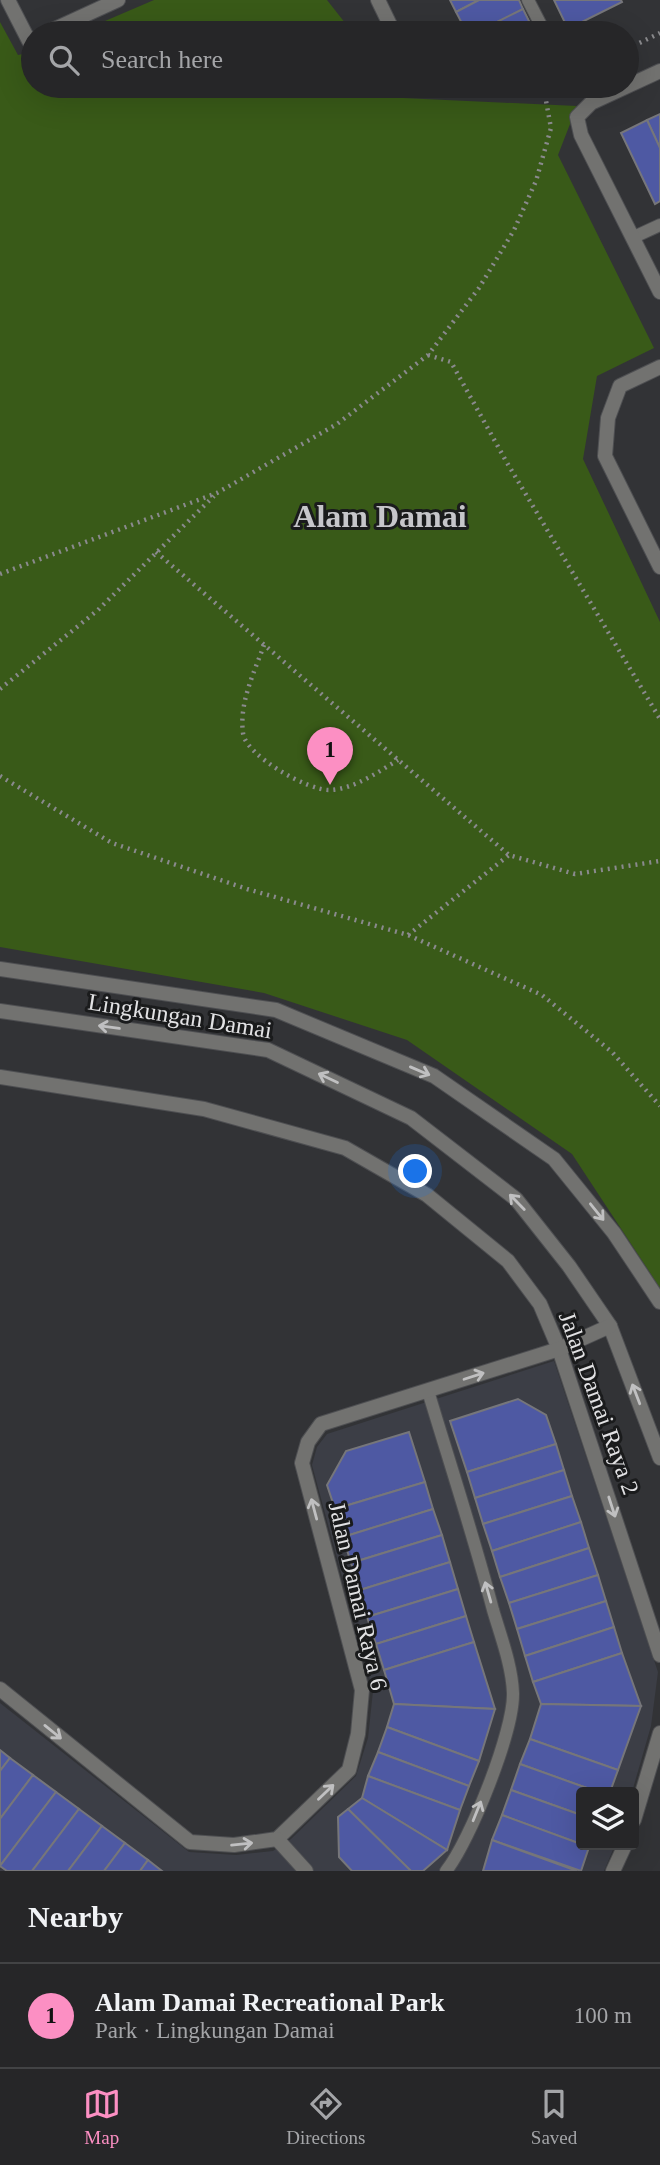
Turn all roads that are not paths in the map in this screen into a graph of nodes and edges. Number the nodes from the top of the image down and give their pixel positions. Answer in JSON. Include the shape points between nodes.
{"nodes":[{"id":1,"x":8,"y":0,"type":"edge"},
{"id":2,"x":118,"y":0,"type":"edge"},
{"id":3,"x":378,"y":0,"type":"edge"},
{"id":4,"x":528,"y":0,"type":"edge"},
{"id":5,"x":72,"y":21,"type":"edge"},
{"id":6,"x":388,"y":21,"type":"edge"},
{"id":7,"x":539,"y":21,"type":"edge"},
{"id":8,"x":21,"y":25,"type":"edge"},
{"id":9,"x":660,"y":71,"type":"edge"},
{"id":10,"x":639,"y":81,"type":"edge"},
{"id":11,"x":602,"y":98,"type":"edge"},
{"id":12,"x":660,"y":225,"type":"edge"},
{"id":13,"x":634,"y":237,"type":"junction"},
{"id":14,"x":660,"y":292,"type":"edge"},
{"id":15,"x":660,"y":367,"type":"edge"},
{"id":16,"x":660,"y":567,"type":"edge"},
{"id":17,"x":0,"y":969,"type":"edge"},
{"id":18,"x":0,"y":1011,"type":"edge"},
{"id":19,"x":0,"y":1077,"type":"edge"},
{"id":20,"x":660,"y":1302,"type":"edge"},
{"id":21,"x":610,"y":1326,"type":"junction"},
{"id":22,"x":559,"y":1349,"type":"junction"},
{"id":23,"x":428,"y":1391,"type":"junction"},
{"id":24,"x":660,"y":1458,"type":"edge"},
{"id":25,"x":660,"y":1655,"type":"edge"},
{"id":26,"x":1,"y":1691,"type":"edge"},
{"id":27,"x":660,"y":1733,"type":"edge"},
{"id":28,"x":639,"y":1803,"type":"edge"},
{"id":29,"x":277,"y":1839,"type":"junction"},
{"id":30,"x":623,"y":1850,"type":"edge"},
{"id":31,"x":306,"y":1871,"type":"edge"},
{"id":32,"x":446,"y":1871,"type":"edge"},
{"id":33,"x":614,"y":1871,"type":"edge"}],
"edges":[{"from":1,"to":8,"type":"street"},
{"from":2,"to":5,"type":"street"},
{"from":3,"to":6,"type":"street"},
{"from":4,"to":7,"type":"lane"},
{"from":9,"to":10,"type":"street"},
{"from":11,"to":13,"type":"street","via":[[578,117],[580,135]]},
{"from":12,"to":13,"type":"lane"},
{"from":13,"to":14,"type":"street"},
{"from":15,"to":16,"type":"street","via":[[620,386],[608,418],[605,456]]},
{"from":17,"to":20,"type":"street","name":"Lingkungan Damai","one_way":true,"via":[[276,1010],[434,1076],[554,1158],[614,1233]]},
{"from":21,"to":18,"type":"street","name":"Lingkungan Damai","one_way":true,"via":[[516,1199],[411,1118],[268,1050]]},
{"from":19,"to":22,"type":"street","name":"Jalan Damai Raya 2","via":[[204,1108],[345,1148],[428,1195],[508,1261],[540,1304]]},
{"from":21,"to":22,"type":"street","name":"Jalan Damai Raya 6"},
{"from":24,"to":21,"type":"street","name":"Lingkungan Damai","one_way":true},
{"from":23,"to":22,"type":"street","name":"Jalan Damai Raya 6","one_way":true},
{"from":22,"to":25,"type":"street","name":"Jalan Damai Raya 2","one_way":true},
{"from":29,"to":23,"type":"street","name":"Jalan Damai Raya 6","one_way":true,"via":[[349,1770],[362,1690],[302,1463],[307,1442],[321,1424]]},
{"from":32,"to":23,"type":"lane","one_way":true,"via":[[458,1856],[500,1751],[513,1694],[489,1593]]},
{"from":26,"to":29,"type":"street","one_way":true,"via":[[190,1842],[234,1845]]},
{"from":27,"to":28,"type":"street"},
{"from":29,"to":31,"type":"street"},
{"from":30,"to":33,"type":"street"}]}
